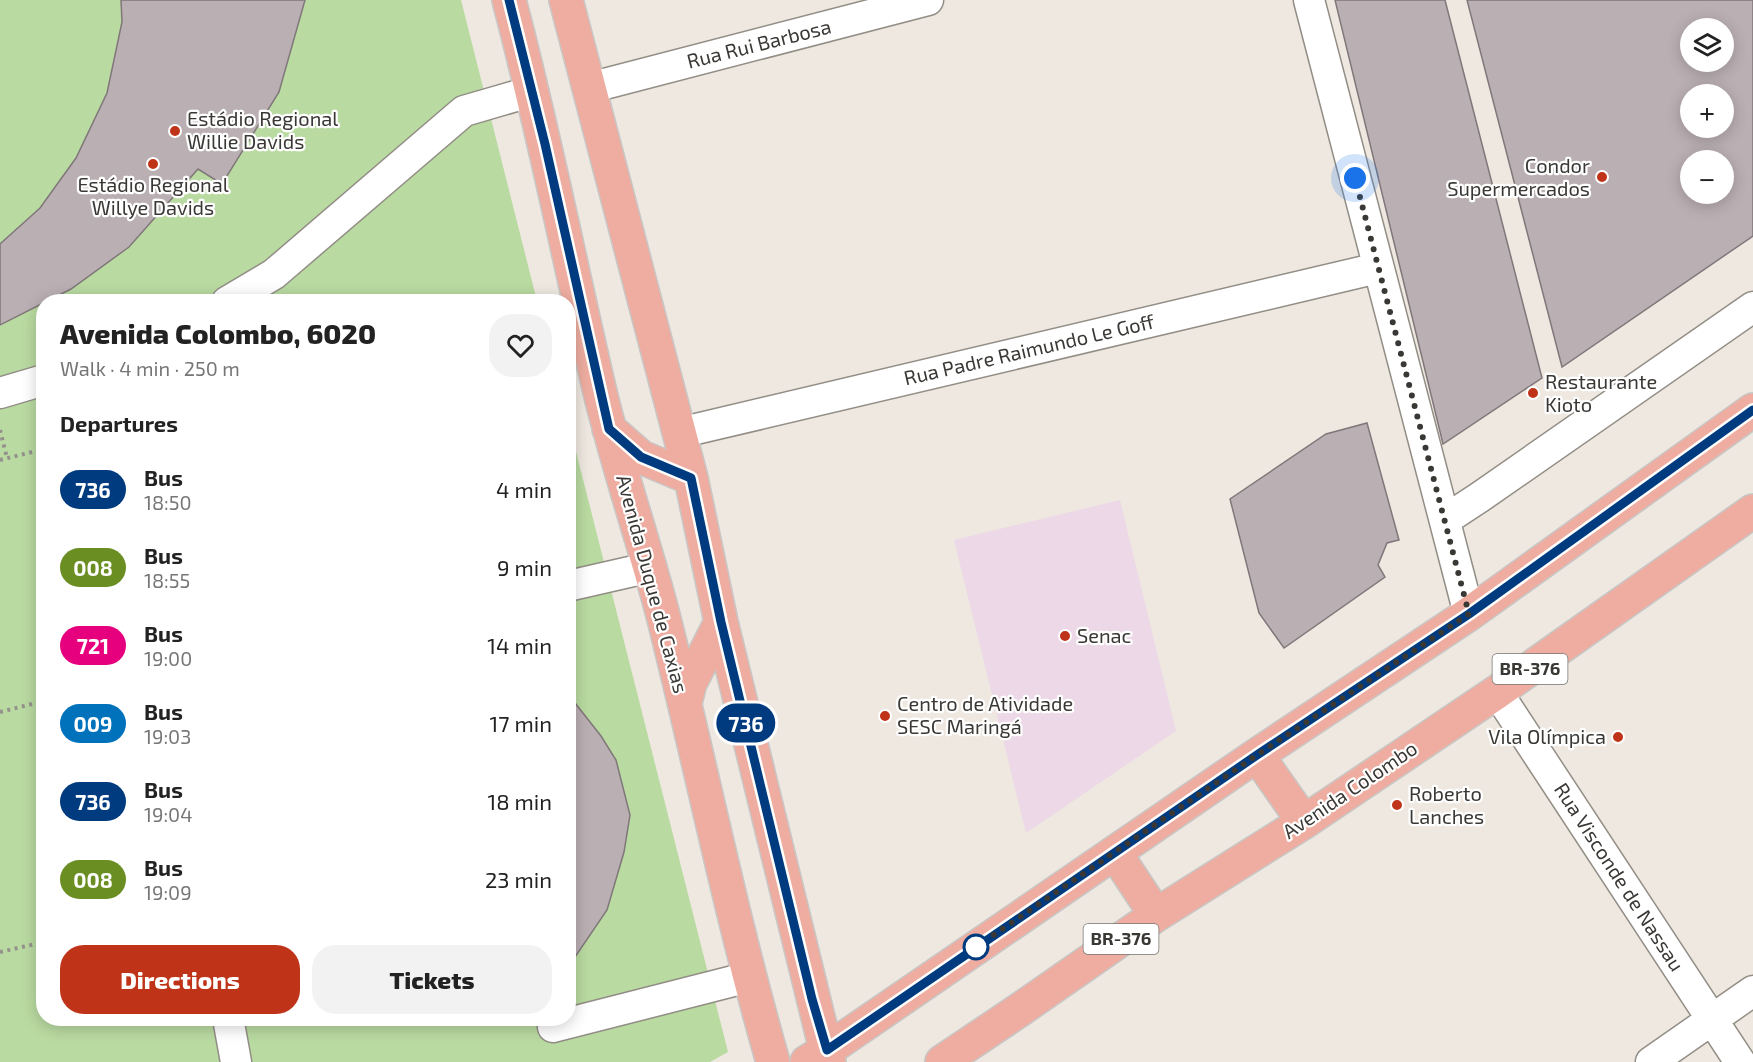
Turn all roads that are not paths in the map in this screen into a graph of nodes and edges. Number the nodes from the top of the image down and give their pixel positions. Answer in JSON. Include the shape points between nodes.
{"nodes":[{"id":1,"x":509,"y":0,"type":"edge"},
{"id":2,"x":566,"y":0,"type":"edge"},
{"id":3,"x":928,"y":0,"type":"edge"},
{"id":4,"x":1309,"y":0,"type":"edge"},
{"id":5,"x":589,"y":88,"type":"junction"},
{"id":6,"x":533,"y":91,"type":"junction"},
{"id":7,"x":1378,"y":268,"type":"junction"},
{"id":8,"x":240,"y":294,"type":"edge"},
{"id":9,"x":1753,"y":308,"type":"edge"},
{"id":10,"x":36,"y":382,"type":"edge"},
{"id":11,"x":0,"y":393,"type":"edge"},
{"id":12,"x":1753,"y":410,"type":"edge"},
{"id":13,"x":609,"y":429,"type":"junction"},
{"id":14,"x":679,"y":433,"type":"junction"},
{"id":15,"x":691,"y":478,"type":"junction"},
{"id":16,"x":1753,"y":511,"type":"edge"},
{"id":17,"x":1444,"y":520,"type":"junction"},
{"id":18,"x":651,"y":567,"type":"junction"},
{"id":19,"x":576,"y":584,"type":"edge"},
{"id":20,"x":1469,"y":614,"type":"junction"},
{"id":21,"x":721,"y":622,"type":"junction"},
{"id":22,"x":1497,"y":692,"type":"junction"},
{"id":23,"x":685,"y":703,"type":"junction"},
{"id":24,"x":1257,"y":755,"type":"junction"},
{"id":25,"x":1304,"y":822,"type":"junction"},
{"id":26,"x":1115,"y":853,"type":"junction"},
{"id":27,"x":1156,"y":915,"type":"junction"},
{"id":28,"x":749,"y":976,"type":"junction"},
{"id":29,"x":1753,"y":992,"type":"edge"},
{"id":30,"x":1713,"y":1019,"type":"junction"},
{"id":31,"x":576,"y":1021,"type":"edge"},
{"id":32,"x":229,"y":1026,"type":"edge"},
{"id":33,"x":557,"y":1026,"type":"edge"},
{"id":34,"x":553,"y":1027,"type":"dead end"},
{"id":35,"x":821,"y":1058,"type":"edge"},
{"id":36,"x":236,"y":1062,"type":"edge"},
{"id":37,"x":773,"y":1062,"type":"edge"},
{"id":38,"x":942,"y":1062,"type":"edge"},
{"id":39,"x":1651,"y":1062,"type":"edge"},
{"id":40,"x":1740,"y":1062,"type":"edge"}],
"edges":[{"from":1,"to":6,"type":"main road","name":"Avenida Duque de Caxias"},
{"from":2,"to":5,"type":"main road"},
{"from":3,"to":5,"type":"street","name":"Rua Rui Barbosa"},
{"from":4,"to":7,"type":"street"},
{"from":5,"to":14,"type":"main road"},
{"from":6,"to":8,"type":"street","via":[[464,111],[274,274]]},
{"from":6,"to":13,"type":"main road","name":"Avenida Duque de Caxias"},
{"from":7,"to":14,"type":"street","name":"Rua Padre Raimundo Le Goff"},
{"from":7,"to":17,"type":"street"},
{"from":9,"to":17,"type":"street"},
{"from":10,"to":11,"type":"street"},
{"from":12,"to":20,"type":"main road"},
{"from":13,"to":15,"type":"main road","via":[[641,457]]},
{"from":13,"to":18,"type":"main road","name":"Avenida Duque de Caxias"},
{"from":14,"to":15,"type":"main road"},
{"from":15,"to":21,"type":"main road"},
{"from":16,"to":22,"type":"main road","name":"Avenida Colombo","number":"BR-376"},
{"from":17,"to":20,"type":"street"},
{"from":18,"to":19,"type":"street"},
{"from":18,"to":23,"type":"main road","name":"Avenida Duque de Caxias"},
{"from":20,"to":24,"type":"main road"},
{"from":21,"to":23,"type":"main road","via":[[690,683]]},
{"from":21,"to":35,"type":"main road","via":[[812,999]]},
{"from":22,"to":25,"type":"main road","name":"Avenida Colombo","number":"BR-376"},
{"from":22,"to":30,"type":"street","name":"Rua Visconde de Nassau"},
{"from":23,"to":28,"type":"main road","name":"Avenida Duque de Caxias"},
{"from":24,"to":25,"type":"main road"},
{"from":24,"to":26,"type":"main road"},
{"from":25,"to":27,"type":"main road","name":"Avenida Colombo","number":"BR-376"},
{"from":26,"to":27,"type":"main road"},
{"from":26,"to":35,"type":"main road"},
{"from":27,"to":38,"type":"main road","name":"Avenida Colombo","number":"BR-376"},
{"from":28,"to":31,"type":"street"},
{"from":28,"to":37,"type":"main road","name":"Avenida Duque de Caxias"},
{"from":29,"to":30,"type":"street"},
{"from":30,"to":39,"type":"street"},
{"from":30,"to":40,"type":"street","name":"Rua Visconde de Nassau"},
{"from":32,"to":36,"type":"street"},
{"from":33,"to":34,"type":"street"}]}
